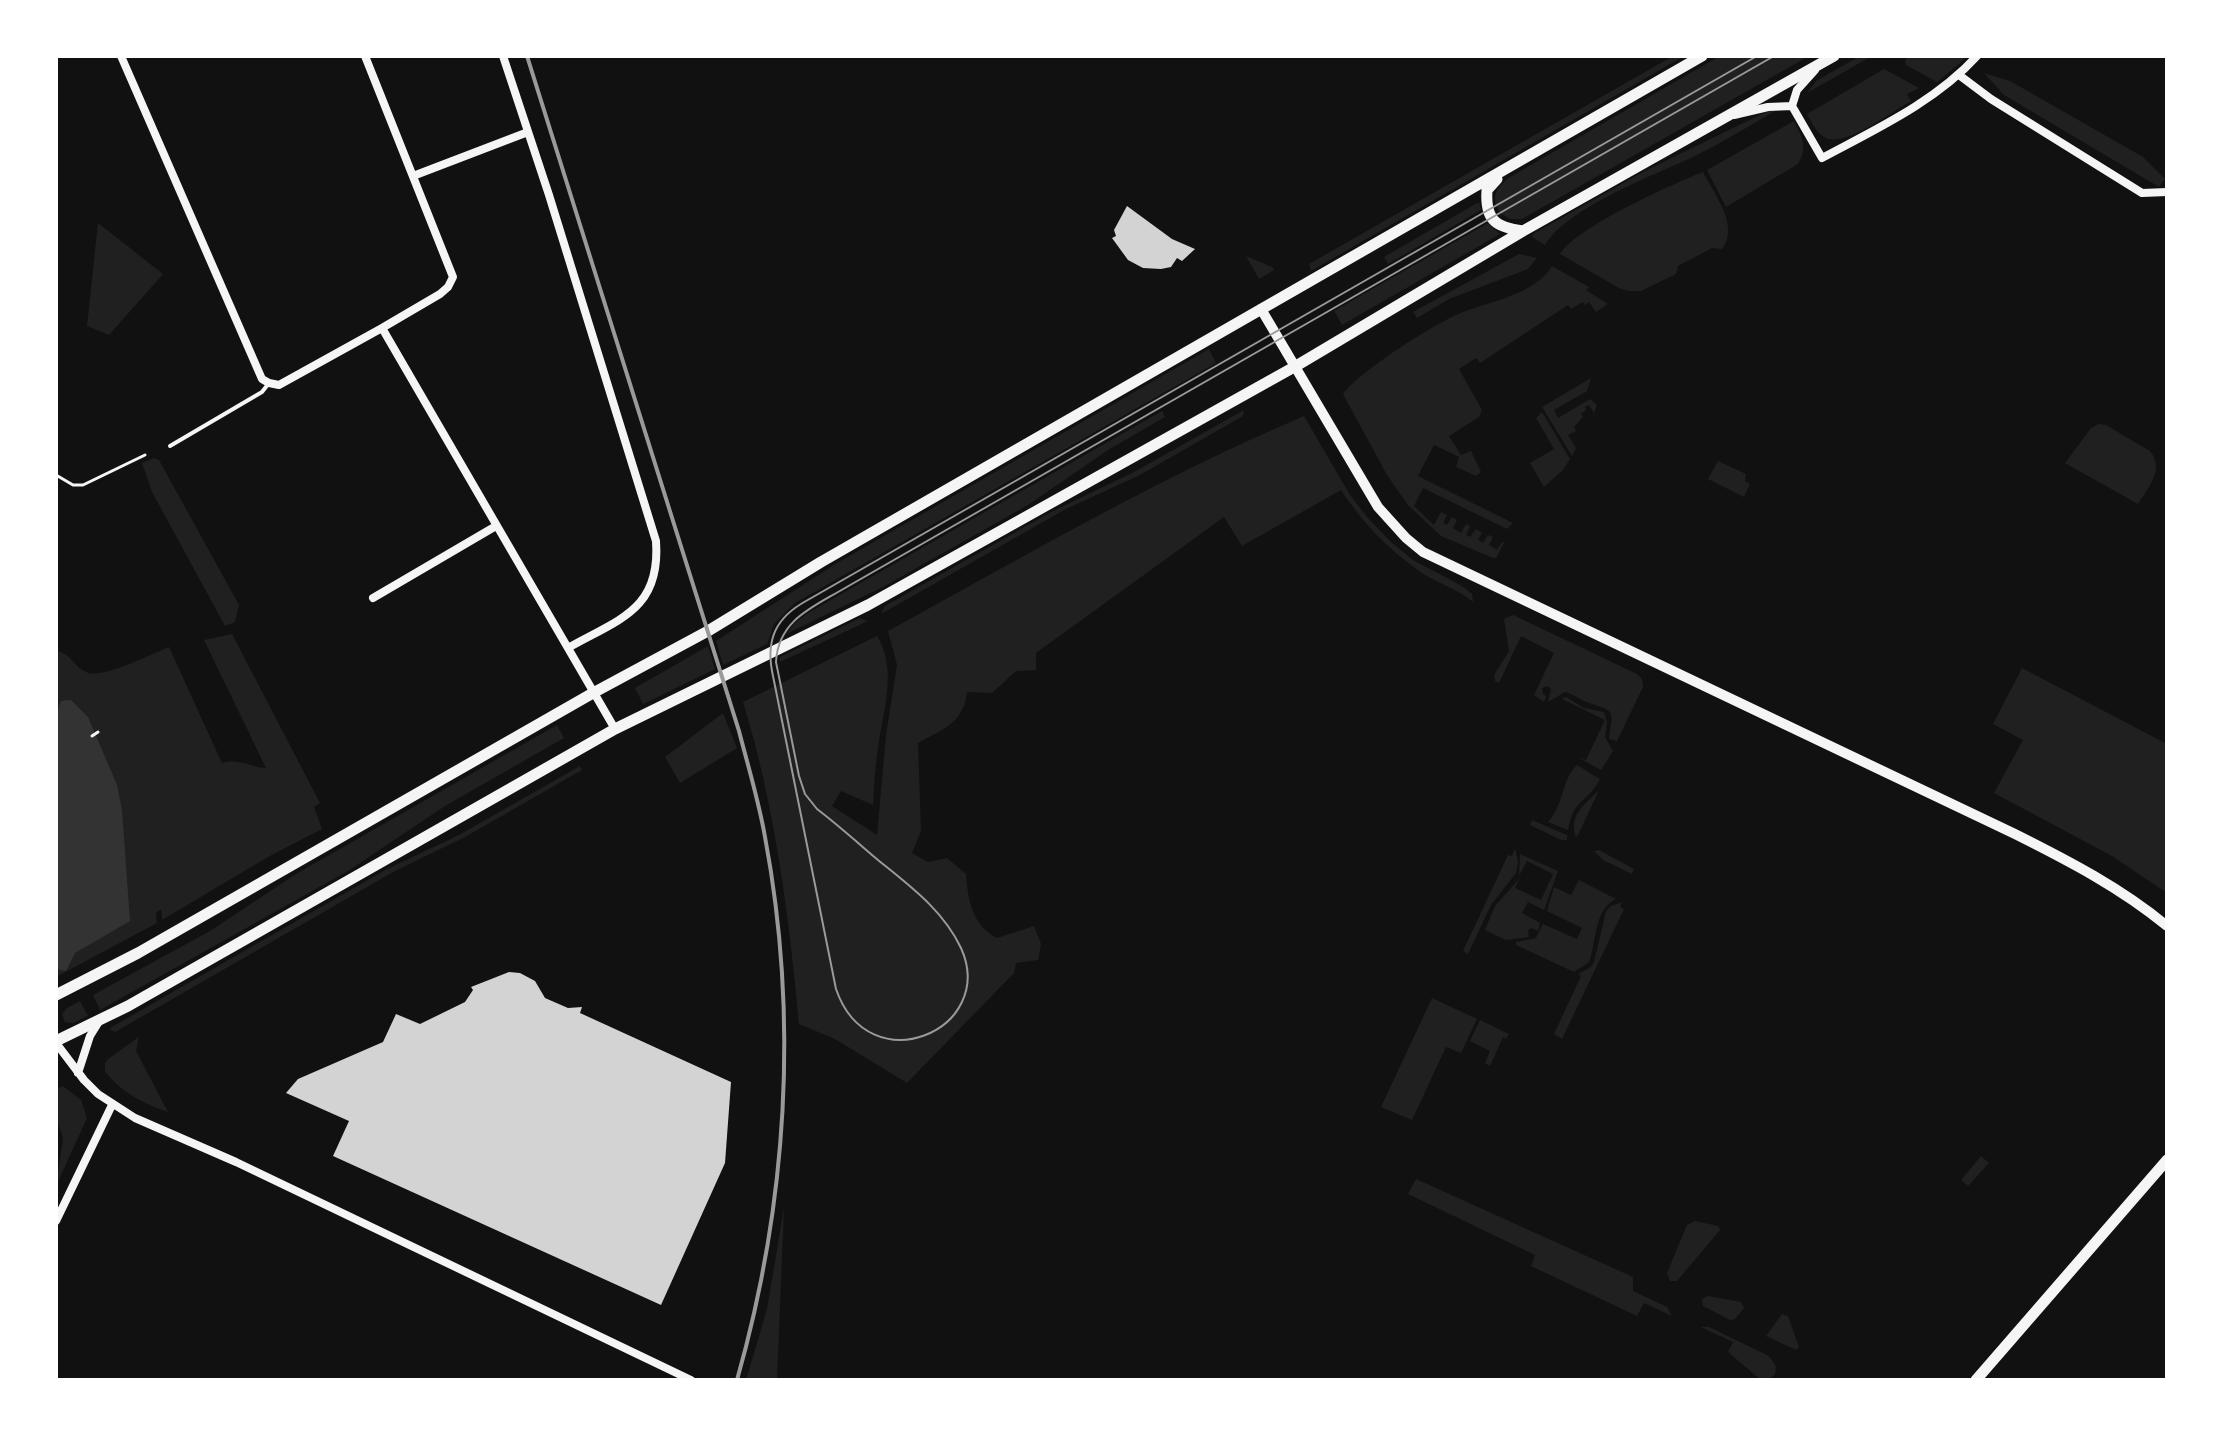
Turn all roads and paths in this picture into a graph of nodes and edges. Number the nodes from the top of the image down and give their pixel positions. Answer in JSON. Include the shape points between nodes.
{"nodes":[{"id":1,"x":121,"y":56,"type":"edge"},
{"id":2,"x":365,"y":56,"type":"edge"},
{"id":3,"x":503,"y":56,"type":"edge"},
{"id":4,"x":1702,"y":56,"type":"edge"},
{"id":5,"x":1834,"y":56,"type":"edge"},
{"id":6,"x":1977,"y":56,"type":"edge"},
{"id":7,"x":1821,"y":64,"type":"junction"},
{"id":8,"x":1959,"y":75,"type":"junction"},
{"id":9,"x":1792,"y":106,"type":"junction"},
{"id":10,"x":1727,"y":117,"type":"junction"},
{"id":11,"x":528,"y":132,"type":"junction"},
{"id":12,"x":1506,"y":170,"type":"junction"},
{"id":13,"x":413,"y":176,"type":"junction"},
{"id":14,"x":2167,"y":192,"type":"edge"},
{"id":15,"x":1523,"y":231,"type":"junction"},
{"id":16,"x":1261,"y":309,"type":"junction"},
{"id":17,"x":382,"y":328,"type":"junction"},
{"id":18,"x":1296,"y":366,"type":"junction"},
{"id":19,"x":269,"y":383,"type":"junction"},
{"id":20,"x":170,"y":446,"type":"dead end"},
{"id":21,"x":145,"y":455,"type":"dead end"},
{"id":22,"x":56,"y":475,"type":"edge"},
{"id":23,"x":496,"y":526,"type":"junction"},
{"id":24,"x":373,"y":598,"type":"dead end"},
{"id":25,"x":568,"y":648,"type":"junction"},
{"id":26,"x":593,"y":693,"type":"junction"},
{"id":27,"x":615,"y":729,"type":"junction"},
{"id":28,"x":98,"y":732,"type":"dead end"},
{"id":29,"x":92,"y":736,"type":"dead end"},
{"id":30,"x":2167,"y":926,"type":"edge"},
{"id":31,"x":56,"y":995,"type":"edge"},
{"id":32,"x":100,"y":1020,"type":"junction"},
{"id":33,"x":56,"y":1042,"type":"edge"},
{"id":34,"x":78,"y":1073,"type":"junction"},
{"id":35,"x":112,"y":1105,"type":"junction"},
{"id":36,"x":2167,"y":1160,"type":"edge"},
{"id":37,"x":56,"y":1221,"type":"edge"},
{"id":38,"x":691,"y":1380,"type":"edge"},
{"id":39,"x":1976,"y":1380,"type":"edge"}],
"edges":[{"from":1,"to":19,"type":"street","via":[[258,373]]},
{"from":2,"to":13,"type":"street"},
{"from":3,"to":11,"type":"street"},
{"from":4,"to":12,"type":"main road"},
{"from":5,"to":7,"type":"main road"},
{"from":6,"to":8,"type":"street"},
{"from":7,"to":9,"type":"street","via":[[1797,90]]},
{"from":7,"to":10,"type":"main road"},
{"from":8,"to":9,"type":"street","via":[[1901,116],[1822,158]]},
{"from":8,"to":14,"type":"street","via":[[2142,193]]},
{"from":9,"to":10,"type":"street"},
{"from":10,"to":15,"type":"main road"},
{"from":11,"to":13,"type":"street"},
{"from":11,"to":25,"type":"street","via":[[656,541],[652,586],[644,598],[624,616]]},
{"from":12,"to":15,"type":"main road","via":[[1487,190],[1487,210],[1506,229]]},
{"from":12,"to":16,"type":"main road"},
{"from":13,"to":17,"type":"street","via":[[453,277],[440,294]]},
{"from":15,"to":18,"type":"main road"},
{"from":16,"to":18,"type":"street"},
{"from":16,"to":26,"type":"main road"},
{"from":17,"to":19,"type":"street","via":[[279,385]]},
{"from":17,"to":23,"type":"street"},
{"from":18,"to":27,"type":"main road","via":[[868,605]]},
{"from":18,"to":30,"type":"street","via":[[1378,507],[1423,552],[2028,840],[2125,894]]},
{"from":19,"to":20,"type":"lane"},
{"from":21,"to":22,"type":"path","via":[[83,485]]},
{"from":23,"to":24,"type":"street"},
{"from":23,"to":25,"type":"street"},
{"from":25,"to":26,"type":"street"},
{"from":26,"to":27,"type":"street"},
{"from":26,"to":31,"type":"main road"},
{"from":27,"to":32,"type":"main road"},
{"from":28,"to":29,"type":"path"},
{"from":32,"to":33,"type":"main road"},
{"from":32,"to":34,"type":"street"},
{"from":33,"to":34,"type":"street"},
{"from":34,"to":35,"type":"street"},
{"from":35,"to":37,"type":"street"},
{"from":35,"to":38,"type":"street"},
{"from":36,"to":39,"type":"main road"}]}
